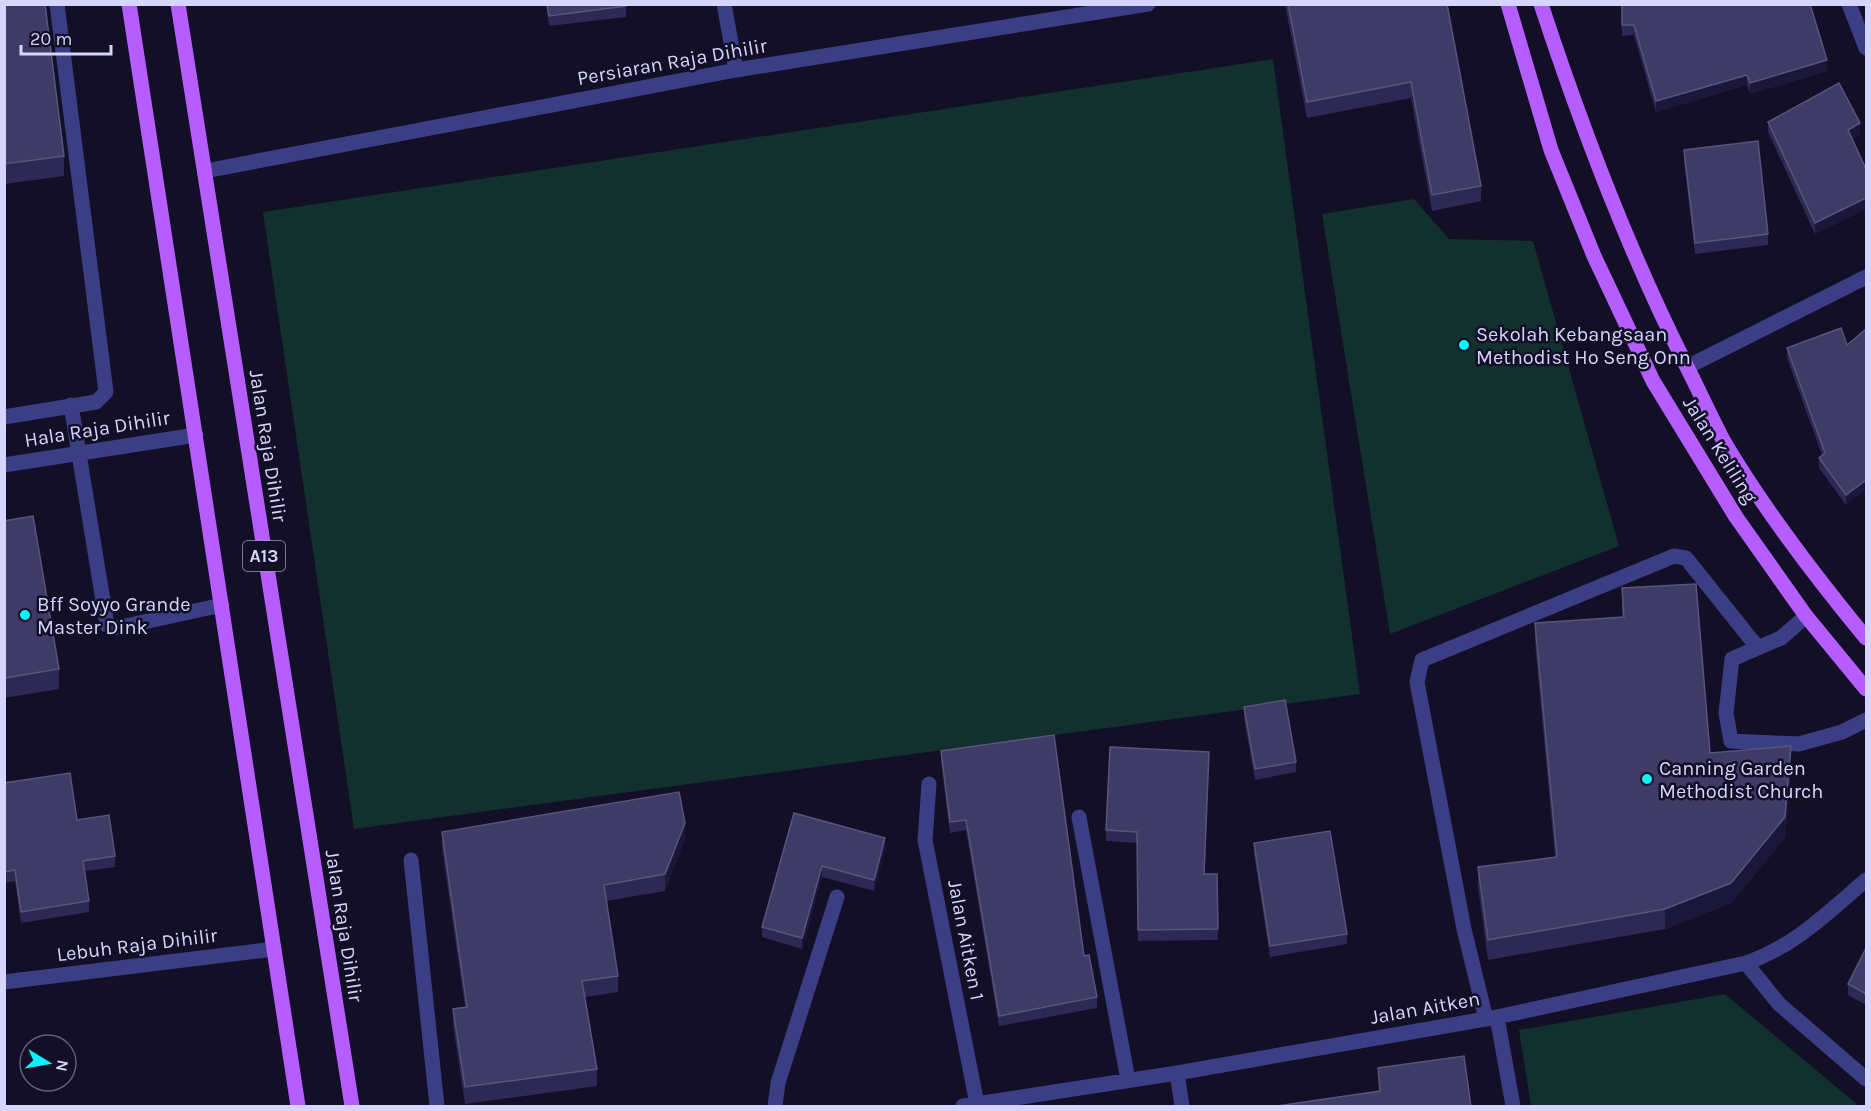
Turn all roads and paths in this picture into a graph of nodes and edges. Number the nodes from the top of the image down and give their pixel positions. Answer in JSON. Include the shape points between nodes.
{"nodes":[{"id":1,"x":57,"y":4,"type":"edge"},
{"id":2,"x":129,"y":4,"type":"edge"},
{"id":3,"x":178,"y":4,"type":"edge"},
{"id":4,"x":724,"y":4,"type":"edge"},
{"id":5,"x":1148,"y":4,"type":"edge"},
{"id":6,"x":1508,"y":4,"type":"edge"},
{"id":7,"x":1541,"y":4,"type":"edge"},
{"id":8,"x":1849,"y":4,"type":"edge"},
{"id":9,"x":1866,"y":48,"type":"edge"},
{"id":10,"x":736,"y":70,"type":"junction"},
{"id":11,"x":205,"y":171,"type":"junction"},
{"id":12,"x":1866,"y":277,"type":"edge"},
{"id":13,"x":1687,"y":367,"type":"junction"},
{"id":14,"x":70,"y":405,"type":"junction"},
{"id":15,"x":4,"y":417,"type":"edge"},
{"id":16,"x":196,"y":435,"type":"junction"},
{"id":17,"x":79,"y":453,"type":"junction"},
{"id":18,"x":4,"y":465,"type":"edge"},
{"id":19,"x":222,"y":605,"type":"junction"},
{"id":20,"x":1806,"y":616,"type":"junction"},
{"id":21,"x":1866,"y":638,"type":"edge"},
{"id":22,"x":1758,"y":648,"type":"junction"},
{"id":23,"x":1866,"y":689,"type":"edge"},
{"id":24,"x":1866,"y":720,"type":"edge"},
{"id":25,"x":928,"y":784,"type":"dead end"},
{"id":26,"x":1079,"y":817,"type":"dead end"},
{"id":27,"x":411,"y":860,"type":"dead end"},
{"id":28,"x":1866,"y":880,"type":"edge"},
{"id":29,"x":837,"y":897,"type":"dead end"},
{"id":30,"x":274,"y":949,"type":"junction"},
{"id":31,"x":1746,"y":963,"type":"junction"},
{"id":32,"x":4,"y":982,"type":"edge"},
{"id":33,"x":1492,"y":1018,"type":"junction"},
{"id":34,"x":1177,"y":1073,"type":"junction"},
{"id":35,"x":1866,"y":1079,"type":"edge"},
{"id":36,"x":1128,"y":1080,"type":"junction"},
{"id":37,"x":970,"y":1105,"type":"edge"},
{"id":38,"x":298,"y":1107,"type":"edge"},
{"id":39,"x":352,"y":1107,"type":"edge"},
{"id":40,"x":437,"y":1107,"type":"edge"},
{"id":41,"x":775,"y":1107,"type":"edge"},
{"id":42,"x":1182,"y":1107,"type":"edge"},
{"id":43,"x":1513,"y":1107,"type":"edge"}],
"edges":[{"from":1,"to":14,"type":"street","via":[[106,392],[96,402]]},
{"from":2,"to":16,"type":"main road","number":"A13"},
{"from":3,"to":11,"type":"main road","name":"Jalan Raja Dihilir","number":"A13"},
{"from":4,"to":10,"type":"street"},
{"from":5,"to":10,"type":"street","name":"Persiaran Raja Dihilir"},
{"from":6,"to":20,"type":"main road","name":"Jalan Keliling","via":[[1551,150],[1594,256],[1653,381],[1737,517]]},
{"from":7,"to":13,"type":"main road","name":"Jalan Keliling","via":[[1624,230]]},
{"from":8,"to":9,"type":"street"},
{"from":10,"to":11,"type":"street","name":"Persiaran Raja Dihilir"},
{"from":11,"to":39,"type":"main road","name":"Jalan Raja Dihilir","number":"A13"},
{"from":12,"to":13,"type":"street"},
{"from":13,"to":21,"type":"main road","name":"Jalan Keliling","via":[[1723,440],[1800,555]]},
{"from":14,"to":15,"type":"street"},
{"from":14,"to":17,"type":"street"},
{"from":16,"to":17,"type":"street","name":"Hala Raja Dihilir"},
{"from":16,"to":19,"type":"main road","number":"A13"},
{"from":17,"to":18,"type":"street","name":"Hala Raja Dihilir"},
{"from":17,"to":19,"type":"street","via":[[107,625],[116,628]]},
{"from":19,"to":30,"type":"main road","number":"A13"},
{"from":20,"to":22,"type":"street","via":[[1781,638]]},
{"from":20,"to":23,"type":"main road","name":"Jalan Keliling"},
{"from":22,"to":24,"type":"street","via":[[1732,658],[1726,713],[1731,741],[1798,744],[1842,732]]},
{"from":22,"to":33,"type":"street","via":[[1686,558],[1674,556],[1422,660],[1417,682],[1464,929]]},
{"from":25,"to":37,"type":"street","name":"Jalan Aitken 1","via":[[925,840]]},
{"from":26,"to":36,"type":"street"},
{"from":27,"to":40,"type":"street"},
{"from":28,"to":31,"type":"street","name":"Jalan Aitken","via":[[1799,937],[1774,953]]},
{"from":29,"to":41,"type":"street","via":[[778,1083]]},
{"from":30,"to":32,"type":"street","name":"Lebuh Raja Dihilir"},
{"from":30,"to":38,"type":"main road","number":"A13"},
{"from":31,"to":33,"type":"street","name":"Jalan Aitken"},
{"from":31,"to":35,"type":"street","via":[[1779,1004]]},
{"from":33,"to":34,"type":"street","name":"Jalan Aitken"},
{"from":33,"to":43,"type":"street"},
{"from":34,"to":36,"type":"street","name":"Jalan Aitken"},
{"from":34,"to":42,"type":"street"},
{"from":36,"to":37,"type":"street","name":"Jalan Aitken"}]}
